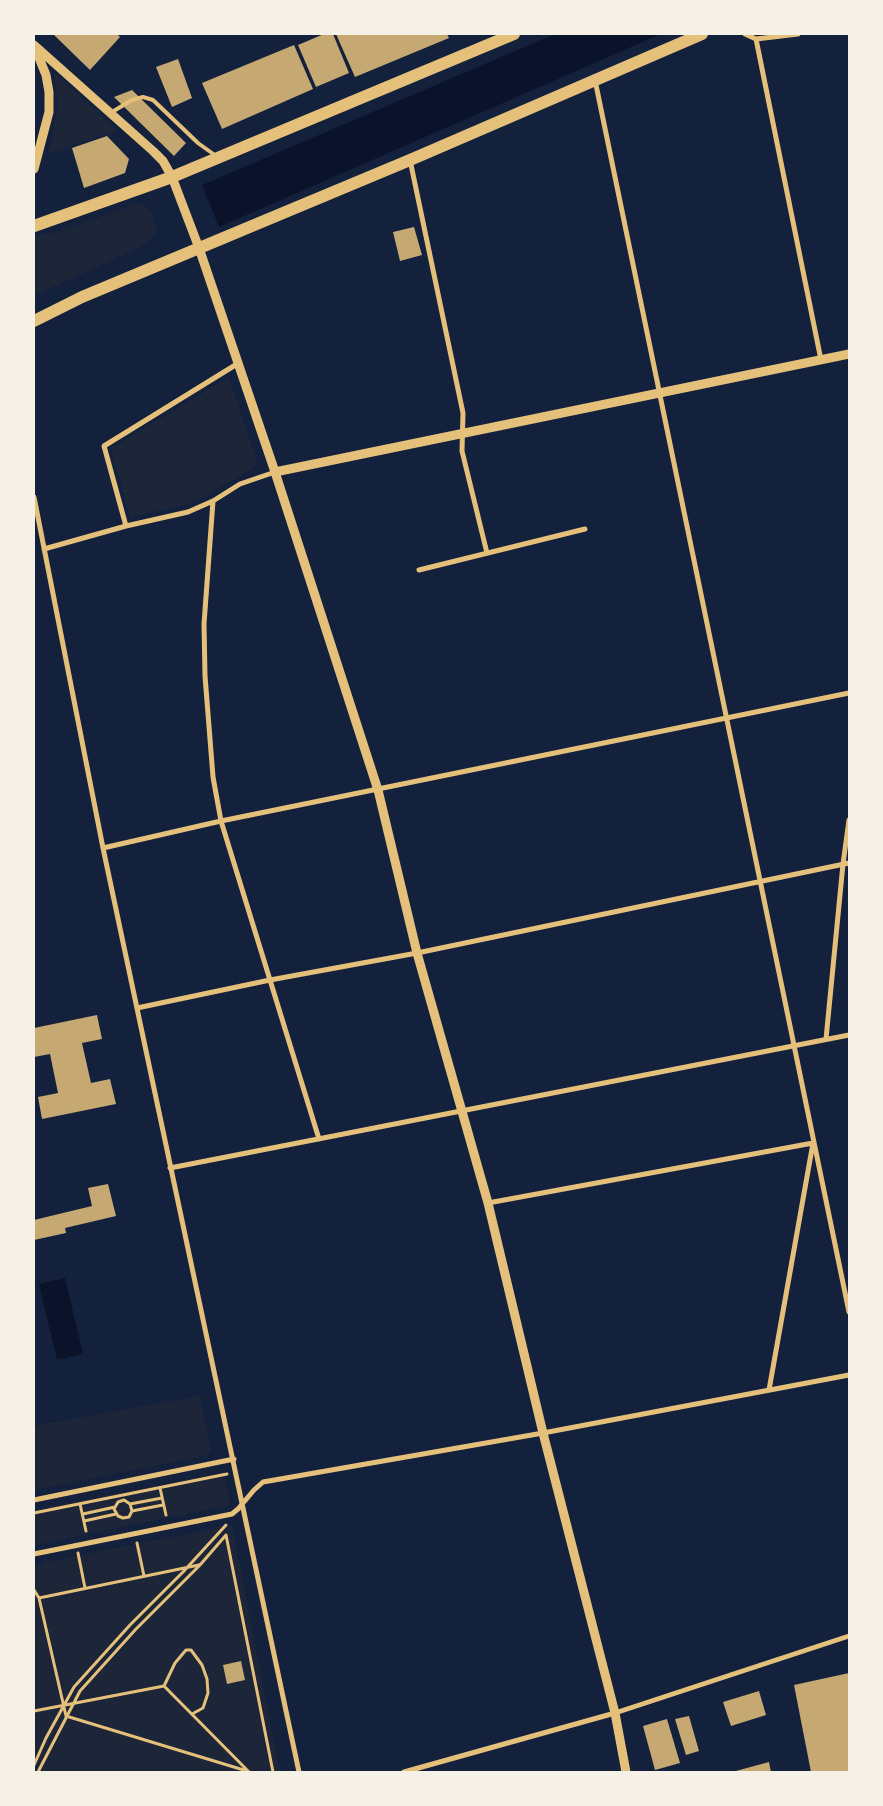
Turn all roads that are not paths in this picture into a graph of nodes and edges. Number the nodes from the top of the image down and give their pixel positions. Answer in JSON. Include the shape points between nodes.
{"nodes":[{"id":1,"x":514,"y":34,"type":"edge"},
{"id":2,"x":702,"y":34,"type":"edge"},
{"id":3,"x":745,"y":34,"type":"edge"},
{"id":4,"x":798,"y":34,"type":"edge"},
{"id":5,"x":756,"y":39,"type":"junction"},
{"id":6,"x":34,"y":45,"type":"edge"},
{"id":7,"x":595,"y":80,"type":"junction"},
{"id":8,"x":110,"y":113,"type":"junction"},
{"id":9,"x":218,"y":158,"type":"junction"},
{"id":10,"x":410,"y":160,"type":"junction"},
{"id":11,"x":34,"y":169,"type":"edge"},
{"id":12,"x":172,"y":177,"type":"junction"},
{"id":13,"x":34,"y":226,"type":"edge"},
{"id":14,"x":199,"y":248,"type":"junction"},
{"id":15,"x":34,"y":321,"type":"edge"},
{"id":16,"x":849,"y":354,"type":"edge"},
{"id":17,"x":821,"y":360,"type":"junction"},
{"id":18,"x":236,"y":364,"type":"junction"},
{"id":19,"x":659,"y":394,"type":"junction"},
{"id":20,"x":463,"y":435,"type":"junction"},
{"id":21,"x":274,"y":472,"type":"junction"},
{"id":22,"x":34,"y":497,"type":"edge"},
{"id":23,"x":213,"y":501,"type":"junction"},
{"id":24,"x":126,"y":526,"type":"junction"},
{"id":25,"x":585,"y":529,"type":"dead end"},
{"id":26,"x":44,"y":549,"type":"junction"},
{"id":27,"x":487,"y":554,"type":"junction"},
{"id":28,"x":419,"y":570,"type":"dead end"},
{"id":29,"x":849,"y":693,"type":"edge"},
{"id":30,"x":727,"y":719,"type":"junction"},
{"id":31,"x":378,"y":790,"type":"junction"},
{"id":32,"x":849,"y":820,"type":"edge"},
{"id":33,"x":220,"y":821,"type":"junction"},
{"id":34,"x":103,"y":848,"type":"junction"},
{"id":35,"x":849,"y":863,"type":"edge"},
{"id":36,"x":843,"y":864,"type":"junction"},
{"id":37,"x":759,"y":880,"type":"junction"},
{"id":38,"x":417,"y":953,"type":"junction"},
{"id":39,"x":270,"y":980,"type":"junction"},
{"id":40,"x":137,"y":1008,"type":"junction"},
{"id":41,"x":849,"y":1035,"type":"edge"},
{"id":42,"x":826,"y":1040,"type":"junction"},
{"id":43,"x":794,"y":1045,"type":"junction"},
{"id":44,"x":460,"y":1110,"type":"junction"},
{"id":45,"x":319,"y":1139,"type":"junction"},
{"id":46,"x":813,"y":1143,"type":"junction"},
{"id":47,"x":170,"y":1168,"type":"junction"},
{"id":48,"x":488,"y":1203,"type":"junction"},
{"id":49,"x":849,"y":1312,"type":"edge"},
{"id":50,"x":849,"y":1375,"type":"edge"},
{"id":51,"x":769,"y":1390,"type":"junction"},
{"id":52,"x":543,"y":1433,"type":"junction"},
{"id":53,"x":234,"y":1459,"type":"junction"},
{"id":54,"x":34,"y":1500,"type":"edge"},
{"id":55,"x":243,"y":1503,"type":"junction"},
{"id":56,"x":34,"y":1554,"type":"edge"},
{"id":57,"x":849,"y":1636,"type":"edge"},
{"id":58,"x":614,"y":1713,"type":"junction"},
{"id":59,"x":299,"y":1772,"type":"edge"},
{"id":60,"x":404,"y":1772,"type":"edge"},
{"id":61,"x":626,"y":1772,"type":"edge"}],
"edges":[{"from":1,"to":9,"type":"highway"},
{"from":2,"to":7,"type":"highway"},
{"from":3,"to":5,"type":"street"},
{"from":4,"to":5,"type":"street"},
{"from":5,"to":17,"type":"street"},
{"from":6,"to":8,"type":"street"},
{"from":6,"to":11,"type":"street","via":[[49,92],[49,112]]},
{"from":7,"to":10,"type":"highway"},
{"from":7,"to":19,"type":"street"},
{"from":8,"to":9,"type":"lane","via":[[132,100],[143,97],[153,100]]},
{"from":8,"to":12,"type":"street","via":[[154,151]]},
{"from":9,"to":12,"type":"highway"},
{"from":10,"to":14,"type":"highway"},
{"from":10,"to":20,"type":"street","via":[[463,413]]},
{"from":12,"to":13,"type":"highway"},
{"from":12,"to":14,"type":"street"},
{"from":14,"to":15,"type":"highway"},
{"from":14,"to":18,"type":"street"},
{"from":16,"to":17,"type":"street"},
{"from":17,"to":19,"type":"street"},
{"from":18,"to":21,"type":"street"},
{"from":18,"to":24,"type":"street","via":[[104,446]]},
{"from":19,"to":20,"type":"street"},
{"from":19,"to":30,"type":"street"},
{"from":20,"to":21,"type":"street"},
{"from":20,"to":27,"type":"street","via":[[462,451]]},
{"from":21,"to":23,"type":"street","via":[[240,484]]},
{"from":21,"to":31,"type":"street"},
{"from":22,"to":26,"type":"street"},
{"from":23,"to":24,"type":"street","via":[[188,512]]},
{"from":23,"to":33,"type":"street","via":[[204,624],[205,676]]},
{"from":24,"to":26,"type":"street"},
{"from":25,"to":27,"type":"street"},
{"from":26,"to":34,"type":"street"},
{"from":27,"to":28,"type":"street"},
{"from":29,"to":30,"type":"street"},
{"from":30,"to":31,"type":"street"},
{"from":30,"to":37,"type":"street"},
{"from":31,"to":33,"type":"street"},
{"from":31,"to":38,"type":"street"},
{"from":32,"to":36,"type":"street"},
{"from":33,"to":34,"type":"street"},
{"from":33,"to":39,"type":"street"},
{"from":34,"to":40,"type":"street"},
{"from":35,"to":36,"type":"street"},
{"from":36,"to":37,"type":"street"},
{"from":36,"to":42,"type":"street"},
{"from":37,"to":38,"type":"street"},
{"from":37,"to":43,"type":"street"},
{"from":38,"to":39,"type":"street"},
{"from":38,"to":44,"type":"street"},
{"from":39,"to":40,"type":"street"},
{"from":39,"to":45,"type":"street"},
{"from":40,"to":47,"type":"street"},
{"from":41,"to":42,"type":"street"},
{"from":42,"to":43,"type":"street"},
{"from":43,"to":44,"type":"street"},
{"from":43,"to":46,"type":"street"},
{"from":44,"to":45,"type":"street"},
{"from":44,"to":48,"type":"street"},
{"from":45,"to":47,"type":"street"},
{"from":46,"to":48,"type":"street"},
{"from":46,"to":49,"type":"street"},
{"from":46,"to":51,"type":"street"},
{"from":47,"to":53,"type":"street"},
{"from":48,"to":52,"type":"street"},
{"from":50,"to":51,"type":"street"},
{"from":51,"to":52,"type":"street"},
{"from":52,"to":55,"type":"street","via":[[263,1482]]},
{"from":52,"to":58,"type":"street"},
{"from":53,"to":54,"type":"street"},
{"from":53,"to":55,"type":"street"},
{"from":55,"to":56,"type":"street","via":[[232,1514]]},
{"from":55,"to":59,"type":"street"},
{"from":57,"to":58,"type":"street"},
{"from":58,"to":60,"type":"street"},
{"from":58,"to":61,"type":"street"}]}
